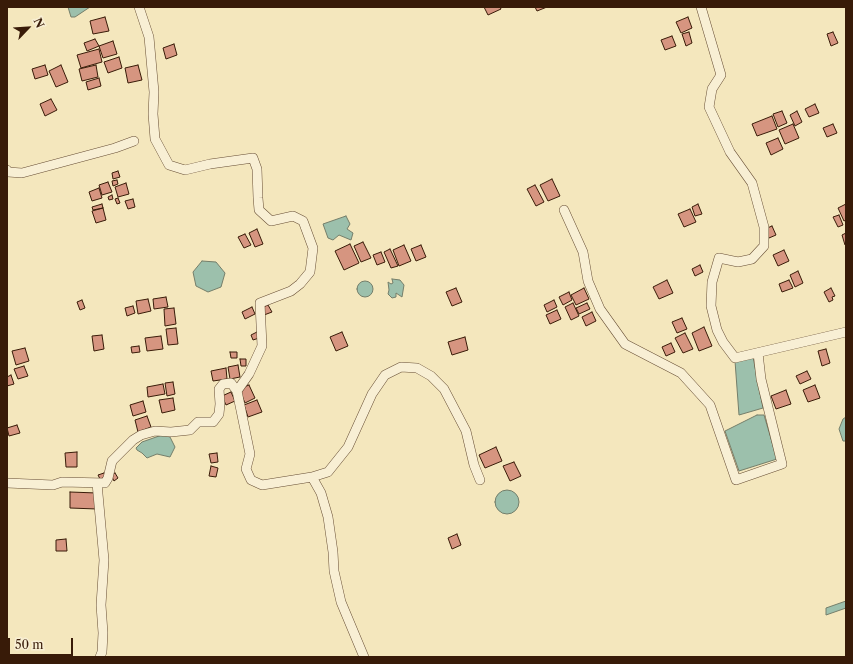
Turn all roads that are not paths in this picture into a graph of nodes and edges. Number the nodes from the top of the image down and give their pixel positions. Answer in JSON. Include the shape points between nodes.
{"nodes":[{"id":1,"x":139,"y":7,"type":"edge"},
{"id":2,"x":701,"y":7,"type":"edge"},
{"id":3,"x":134,"y":141,"type":"dead end"},
{"id":4,"x":7,"y":170,"type":"edge"},
{"id":5,"x":564,"y":210,"type":"dead end"},
{"id":6,"x":846,"y":332,"type":"edge"},
{"id":7,"x":758,"y":353,"type":"junction"},
{"id":8,"x":237,"y":391,"type":"junction"},
{"id":9,"x":312,"y":477,"type":"junction"},
{"id":10,"x":480,"y":480,"type":"dead end"},
{"id":11,"x":7,"y":483,"type":"edge"},
{"id":12,"x":97,"y":483,"type":"junction"},
{"id":13,"x":100,"y":657,"type":"edge"},
{"id":14,"x":364,"y":657,"type":"edge"}],
"edges":[{"from":1,"to":8,"type":"street","via":[[149,37],[156,139],[169,165],[185,170],[253,158],[257,169],[260,210],[271,221],[293,216],[303,221],[313,248],[310,272],[300,284],[291,291],[260,303],[262,346],[249,374]]},
{"from":2,"to":7,"type":"street","via":[[721,75],[712,89],[709,107],[730,152],[752,184],[764,228],[764,246],[752,259],[738,262],[719,258],[712,282],[712,316],[716,330],[735,358]]},
{"from":3,"to":4,"type":"street","via":[[22,173]]},
{"from":5,"to":7,"type":"street","via":[[582,252],[588,281],[600,309],[625,344],[681,373],[710,405],[736,480],[782,464],[761,379]]},
{"from":6,"to":7,"type":"street"},
{"from":8,"to":9,"type":"street","via":[[250,454],[246,469],[251,480],[262,485]]},
{"from":8,"to":12,"type":"street","via":[[231,383],[223,384],[219,389],[219,414],[214,422],[198,422],[190,430],[155,431],[132,440],[112,461],[105,483]]},
{"from":9,"to":10,"type":"street","via":[[328,472],[348,447],[372,394],[385,375],[401,367],[417,368],[431,376],[444,389],[466,431]]},
{"from":9,"to":14,"type":"street","via":[[321,493],[328,517],[334,571],[341,602]]},
{"from":11,"to":12,"type":"street"},
{"from":12,"to":13,"type":"street","via":[[104,560]]}]}
